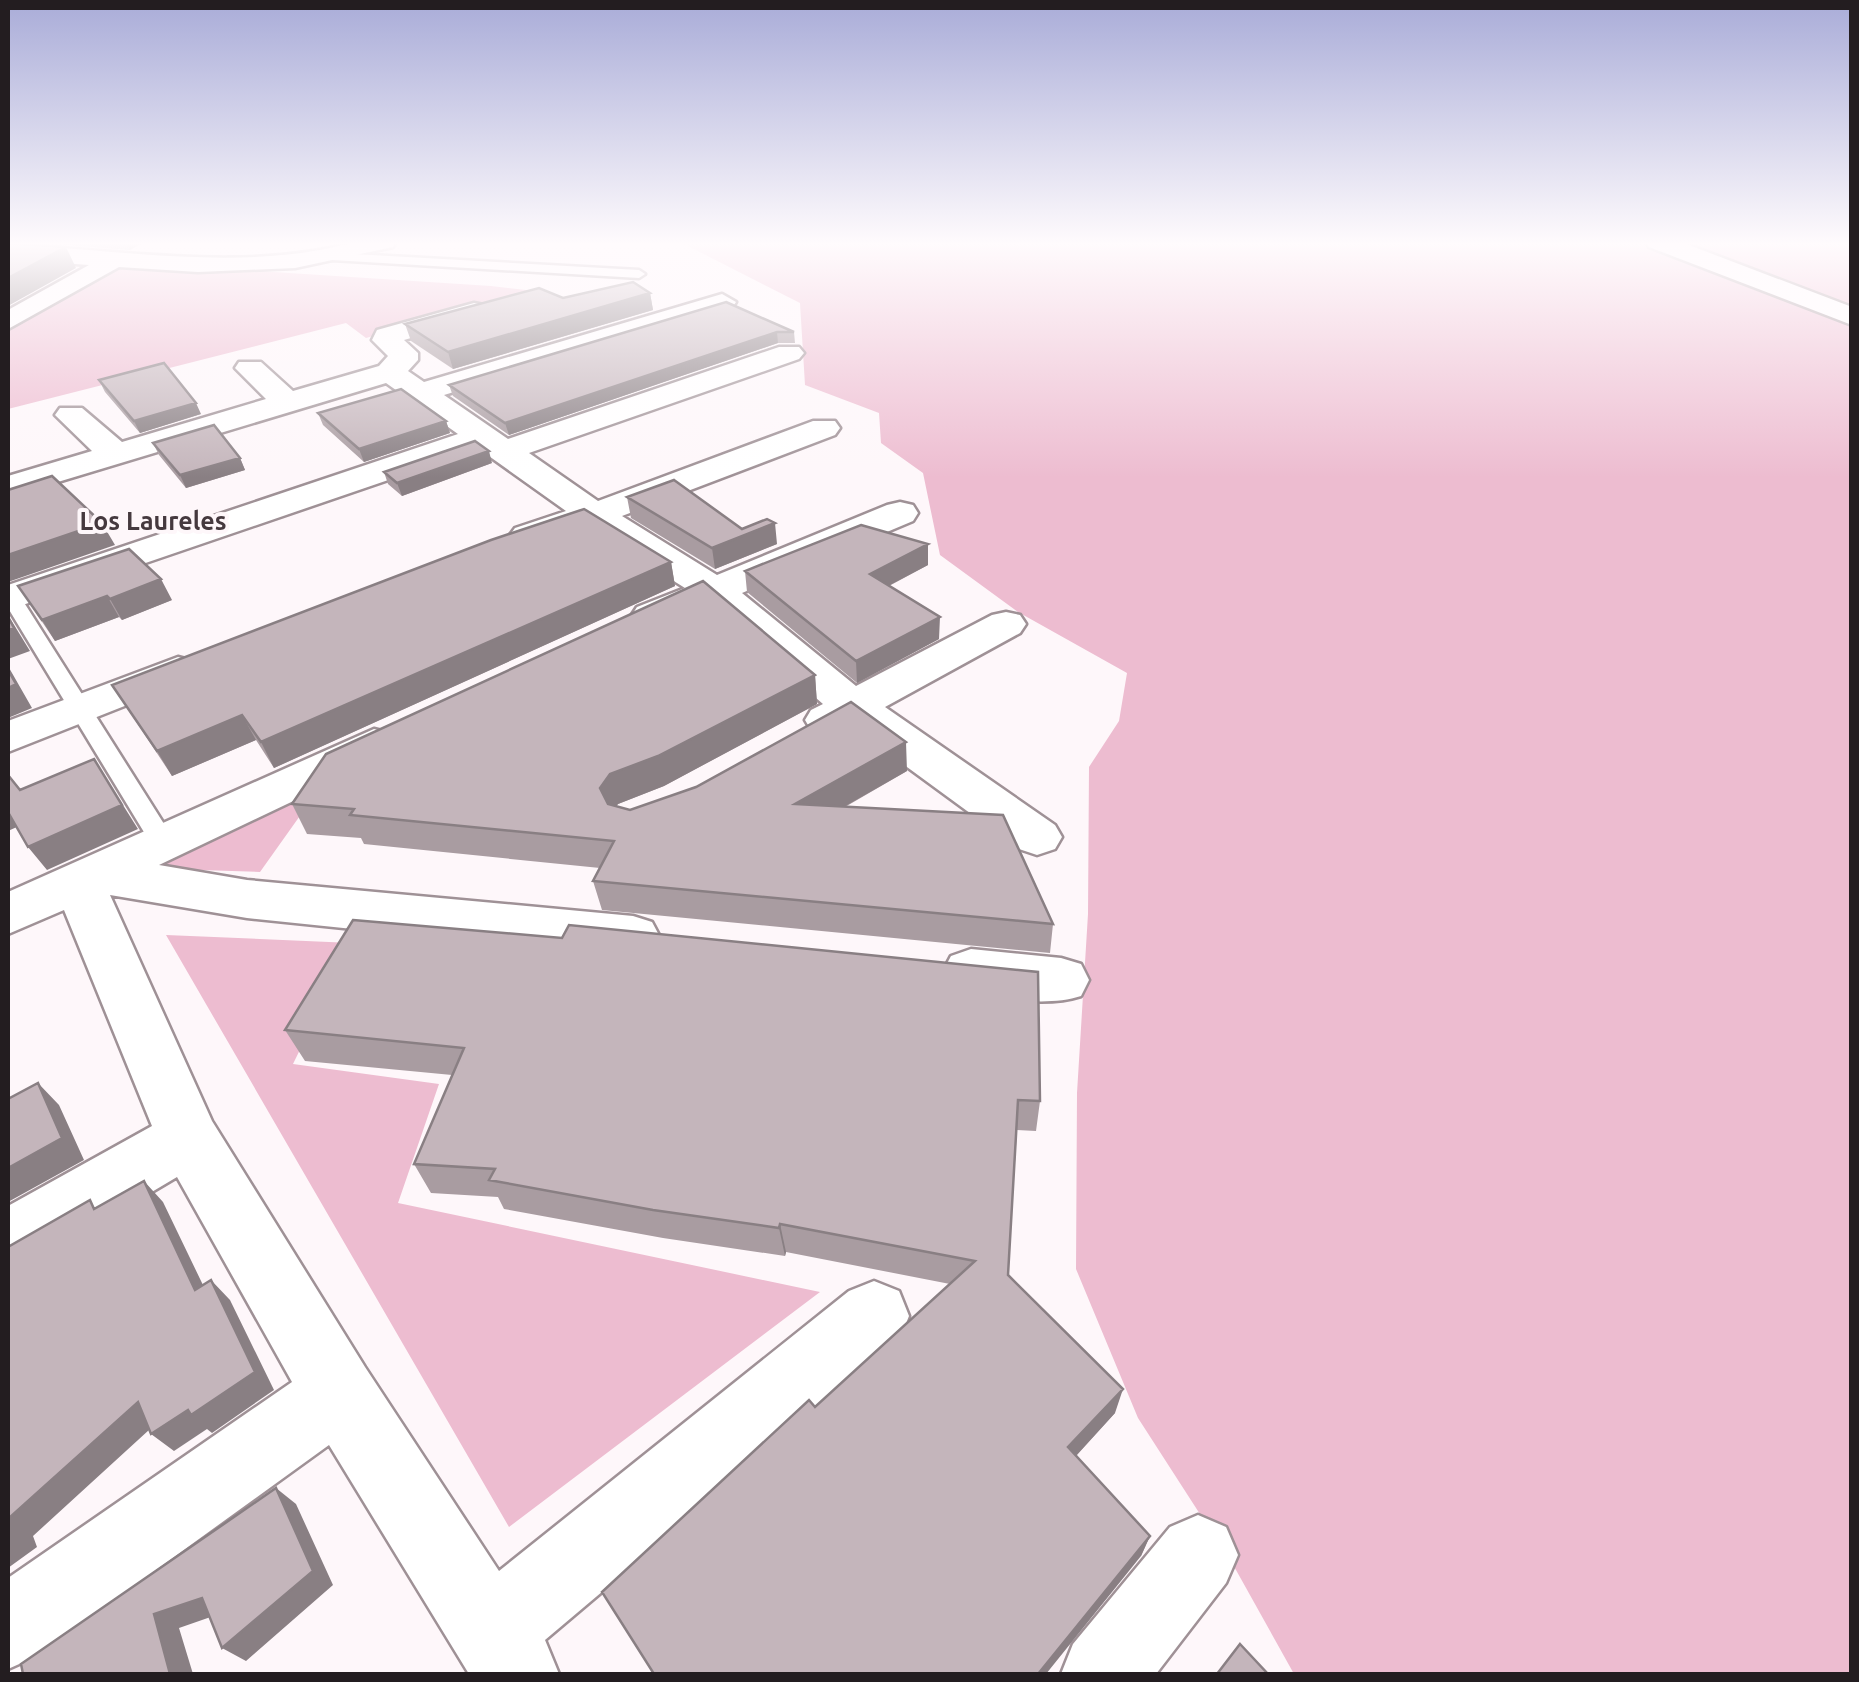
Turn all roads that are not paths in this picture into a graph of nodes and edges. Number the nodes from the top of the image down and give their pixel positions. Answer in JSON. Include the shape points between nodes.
{"nodes":[{"id":1,"x":441,"y":320,"type":"edge"},
{"id":2,"x":660,"y":320,"type":"edge"},
{"id":3,"x":789,"y":354,"type":"dead end"},
{"id":4,"x":250,"y":368,"type":"dead end"},
{"id":5,"x":390,"y":372,"type":"junction"},
{"id":6,"x":422,"y":392,"type":"junction"},
{"id":7,"x":288,"y":403,"type":"junction"},
{"id":8,"x":71,"y":414,"type":"dead end"},
{"id":9,"x":824,"y":428,"type":"dead end"},
{"id":10,"x":493,"y":444,"type":"junction"},
{"id":11,"x":116,"y":454,"type":"junction"},
{"id":12,"x":8,"y":487,"type":"edge"},
{"id":13,"x":900,"y":513,"type":"dead end"},
{"id":14,"x":593,"y":514,"type":"junction"},
{"id":15,"x":500,"y":546,"type":"edge"},
{"id":16,"x":712,"y":588,"type":"junction"},
{"id":17,"x":8,"y":596,"type":"edge"},
{"id":18,"x":1006,"y":624,"type":"dead end"},
{"id":19,"x":605,"y":637,"type":"edge"},
{"id":20,"x":208,"y":659,"type":"edge"},
{"id":21,"x":853,"y":706,"type":"junction"},
{"id":22,"x":80,"y":708,"type":"junction"},
{"id":23,"x":410,"y":727,"type":"edge"},
{"id":24,"x":8,"y":736,"type":"edge"},
{"id":25,"x":785,"y":744,"type":"edge"},
{"id":26,"x":1037,"y":837,"type":"dead end"},
{"id":27,"x":162,"y":841,"type":"junction"},
{"id":28,"x":85,"y":877,"type":"junction"},
{"id":29,"x":8,"y":914,"type":"edge"},
{"id":30,"x":684,"y":942,"type":"edge"},
{"id":31,"x":922,"y":966,"type":"edge"},
{"id":32,"x":1060,"y":980,"type":"dead end"},
{"id":33,"x":188,"y":1138,"type":"junction"},
{"id":34,"x":8,"y":1241,"type":"edge"},
{"id":35,"x":874,"y":1316,"type":"dead end"},
{"id":36,"x":339,"y":1393,"type":"junction"},
{"id":37,"x":1198,"y":1554,"type":"dead end"},
{"id":38,"x":8,"y":1627,"type":"edge"},
{"id":39,"x":504,"y":1653,"type":"edge"},
{"id":40,"x":1104,"y":1674,"type":"edge"}],
"edges":[{"from":1,"to":5,"type":"street","via":[[387,336],[403,360]]},
{"from":2,"to":6,"type":"street"},
{"from":3,"to":10,"type":"street"},
{"from":4,"to":7,"type":"street"},
{"from":5,"to":6,"type":"street"},
{"from":5,"to":7,"type":"street"},
{"from":6,"to":10,"type":"street"},
{"from":7,"to":11,"type":"street"},
{"from":8,"to":11,"type":"street"},
{"from":9,"to":14,"type":"street"},
{"from":10,"to":14,"type":"street"},
{"from":10,"to":17,"type":"street"},
{"from":11,"to":12,"type":"street"},
{"from":13,"to":16,"type":"street"},
{"from":14,"to":15,"type":"street"},
{"from":14,"to":16,"type":"street"},
{"from":16,"to":19,"type":"street"},
{"from":16,"to":21,"type":"street"},
{"from":17,"to":22,"type":"lane"},
{"from":18,"to":21,"type":"street"},
{"from":20,"to":22,"type":"street"},
{"from":21,"to":25,"type":"street"},
{"from":21,"to":26,"type":"street"},
{"from":22,"to":24,"type":"street"},
{"from":22,"to":27,"type":"lane"},
{"from":23,"to":27,"type":"street"},
{"from":27,"to":28,"type":"street"},
{"from":28,"to":29,"type":"street"},
{"from":28,"to":30,"type":"street"},
{"from":28,"to":33,"type":"street"},
{"from":31,"to":32,"type":"street"},
{"from":33,"to":34,"type":"street"},
{"from":33,"to":36,"type":"street"},
{"from":35,"to":39,"type":"street"},
{"from":36,"to":38,"type":"street"},
{"from":36,"to":39,"type":"street"},
{"from":37,"to":40,"type":"street"}]}
